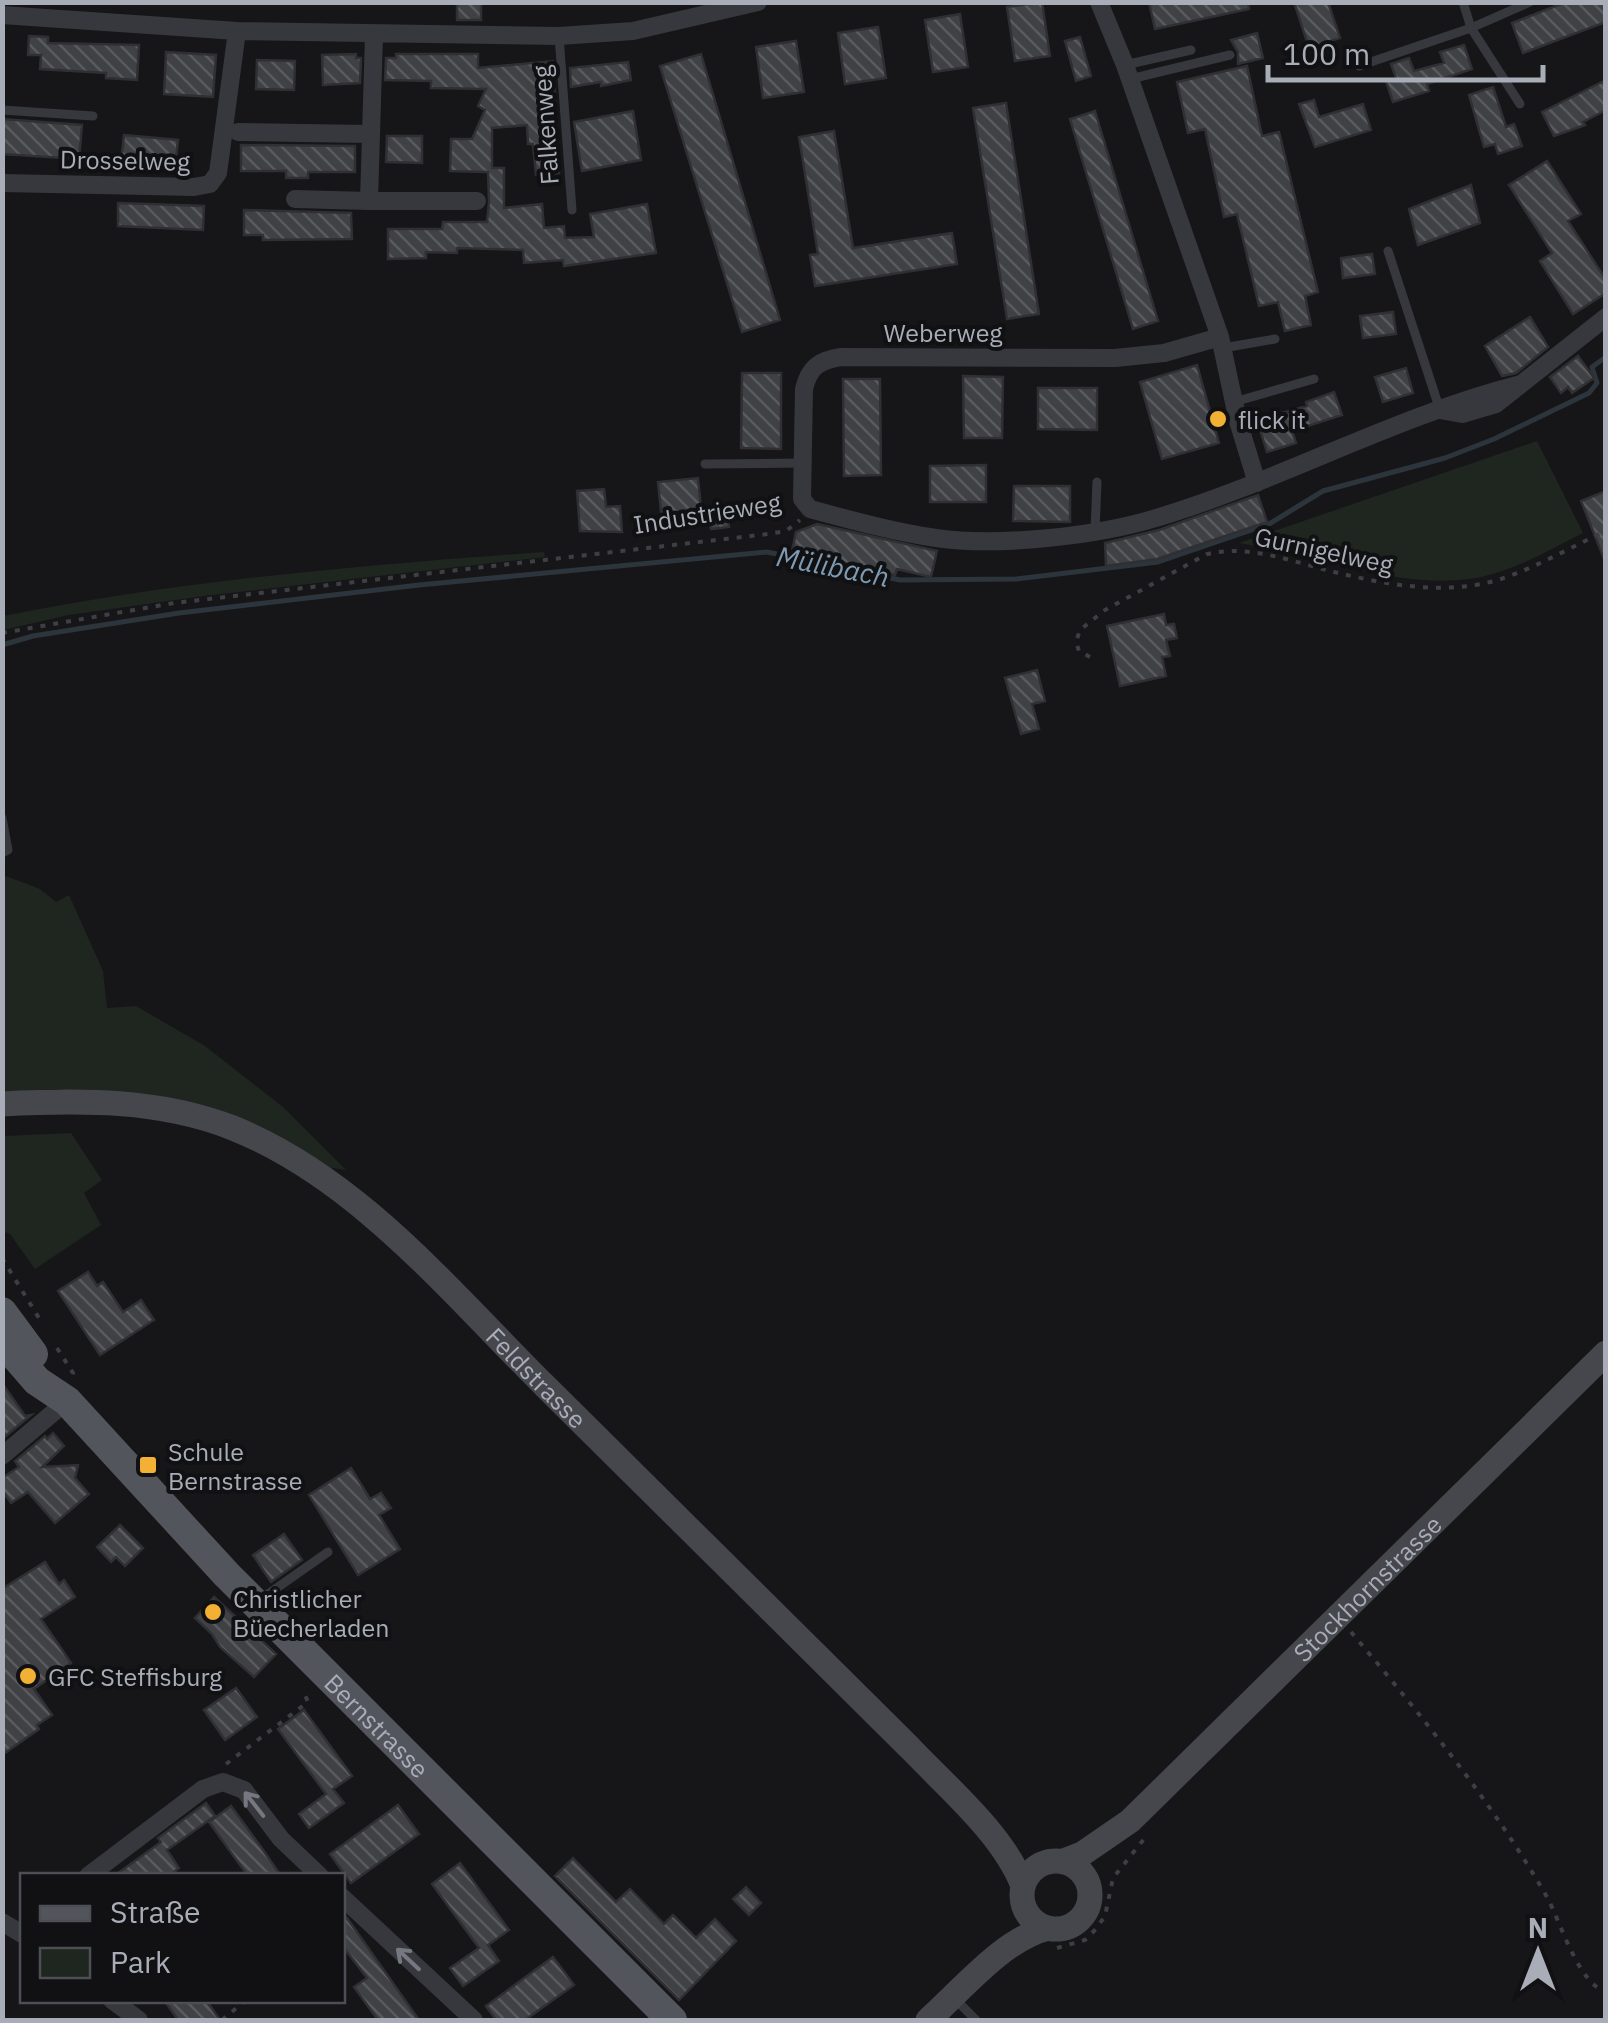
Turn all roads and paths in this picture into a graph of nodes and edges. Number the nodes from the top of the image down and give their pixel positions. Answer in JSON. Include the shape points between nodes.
{"nodes":[{"id":1,"x":758,"y":2,"type":"edge"},
{"id":2,"x":1098,"y":2,"type":"edge"},
{"id":3,"x":1463,"y":2,"type":"edge"},
{"id":4,"x":1530,"y":2,"type":"edge"},
{"id":5,"x":2,"y":16,"type":"edge"},
{"id":6,"x":1471,"y":28,"type":"junction"},
{"id":7,"x":237,"y":31,"type":"junction"},
{"id":8,"x":374,"y":35,"type":"junction"},
{"id":9,"x":558,"y":36,"type":"junction"},
{"id":10,"x":1192,"y":50,"type":"dead end"},
{"id":11,"x":1230,"y":55,"type":"dead end"},
{"id":12,"x":1358,"y":66,"type":"dead end"},
{"id":13,"x":1128,"y":72,"type":"junction"},
{"id":14,"x":1520,"y":104,"type":"dead end"},
{"id":15,"x":2,"y":110,"type":"edge"},
{"id":16,"x":94,"y":116,"type":"dead end"},
{"id":17,"x":238,"y":132,"type":"dead end"},
{"id":18,"x":370,"y":134,"type":"junction"},
{"id":19,"x":2,"y":183,"type":"edge"},
{"id":20,"x":295,"y":200,"type":"dead end"},
{"id":21,"x":369,"y":201,"type":"junction"},
{"id":22,"x":477,"y":201,"type":"dead end"},
{"id":23,"x":572,"y":210,"type":"dead end"},
{"id":24,"x":1388,"y":251,"type":"dead end"},
{"id":25,"x":1606,"y":317,"type":"edge"},
{"id":26,"x":1275,"y":339,"type":"dead end"},
{"id":27,"x":1221,"y":342,"type":"junction"},
{"id":28,"x":1314,"y":379,"type":"dead end"},
{"id":29,"x":1234,"y":402,"type":"junction"},
{"id":30,"x":1440,"y":410,"type":"junction"},
{"id":31,"x":803,"y":463,"type":"junction"},
{"id":32,"x":705,"y":464,"type":"dead end"},
{"id":33,"x":1098,"y":482,"type":"dead end"},
{"id":34,"x":1257,"y":483,"type":"junction"},
{"id":35,"x":810,"y":509,"type":"junction"},
{"id":36,"x":1095,"y":531,"type":"junction"},
{"id":37,"x":1606,"y":532,"type":"edge"},
{"id":38,"x":2,"y":634,"type":"edge"},
{"id":39,"x":1090,"y":657,"type":"dead end"},
{"id":40,"x":2,"y":818,"type":"edge"},
{"id":41,"x":2,"y":854,"type":"edge"},
{"id":42,"x":2,"y":1104,"type":"edge"},
{"id":43,"x":2,"y":1258,"type":"edge"},
{"id":44,"x":2,"y":1312,"type":"edge"},
{"id":45,"x":43,"y":1324,"type":"dead end"},
{"id":46,"x":53,"y":1340,"type":"dead end"},
{"id":47,"x":5,"y":1350,"type":"edge"},
{"id":48,"x":1606,"y":1353,"type":"edge"},
{"id":49,"x":70,"y":1391,"type":"junction"},
{"id":50,"x":2,"y":1456,"type":"edge"},
{"id":51,"x":328,"y":1552,"type":"dead end"},
{"id":52,"x":256,"y":1603,"type":"junction"},
{"id":53,"x":1338,"y":1618,"type":"junction"},
{"id":54,"x":329,"y":1677,"type":"junction"},
{"id":55,"x":223,"y":1782,"type":"junction"},
{"id":56,"x":983,"y":1824,"type":"junction"},
{"id":57,"x":1137,"y":1830,"type":"junction"},
{"id":58,"x":1056,"y":1861,"type":"junction"},
{"id":59,"x":92,"y":1873,"type":"edge"},
{"id":60,"x":317,"y":1873,"type":"edge"},
{"id":61,"x":1089,"y":1888,"type":"junction"},
{"id":62,"x":1023,"y":1895,"type":"junction"},
{"id":63,"x":345,"y":1900,"type":"edge"},
{"id":64,"x":1048,"y":1938,"type":"junction"},
{"id":65,"x":987,"y":1963,"type":"junction"},
{"id":66,"x":1606,"y":1992,"type":"edge"},
{"id":67,"x":953,"y":1996,"type":"junction"},
{"id":68,"x":116,"y":2003,"type":"edge"},
{"id":69,"x":242,"y":2003,"type":"edge"},
{"id":70,"x":139,"y":2020,"type":"edge"},
{"id":71,"x":222,"y":2020,"type":"edge"},
{"id":72,"x":474,"y":2020,"type":"edge"},
{"id":73,"x":672,"y":2020,"type":"edge"},
{"id":74,"x":928,"y":2020,"type":"edge"},
{"id":75,"x":976,"y":2020,"type":"edge"}],
"edges":[{"from":1,"to":9,"type":"street","via":[[633,31]]},
{"from":2,"to":13,"type":"street"},
{"from":3,"to":6,"type":"lane"},
{"from":4,"to":6,"type":"lane"},
{"from":5,"to":7,"type":"street"},
{"from":6,"to":12,"type":"lane"},
{"from":6,"to":14,"type":"lane"},
{"from":7,"to":8,"type":"street"},
{"from":7,"to":19,"type":"street","name":"Drosselweg","via":[[218,173],[210,184]]},
{"from":8,"to":9,"type":"street"},
{"from":8,"to":18,"type":"street"},
{"from":9,"to":23,"type":"lane","name":"Falkenweg"},
{"from":10,"to":13,"type":"lane"},
{"from":11,"to":13,"type":"lane"},
{"from":13,"to":27,"type":"street"},
{"from":15,"to":16,"type":"lane"},
{"from":17,"to":18,"type":"street"},
{"from":18,"to":21,"type":"street"},
{"from":20,"to":21,"type":"street"},
{"from":21,"to":22,"type":"street"},
{"from":24,"to":30,"type":"lane"},
{"from":25,"to":30,"type":"street","name":"Industrieweg","via":[[1521,384]]},
{"from":26,"to":27,"type":"lane"},
{"from":27,"to":29,"type":"street"},
{"from":27,"to":31,"type":"street","name":"Weberweg","via":[[1115,358],[825,360],[807,375],[804,389]]},
{"from":28,"to":29,"type":"lane"},
{"from":29,"to":34,"type":"street"},
{"from":30,"to":34,"type":"street","name":"Industrieweg"},
{"from":31,"to":32,"type":"lane"},
{"from":31,"to":35,"type":"street","name":"Weberweg","via":[[802,499]]},
{"from":33,"to":36,"type":"lane"},
{"from":34,"to":36,"type":"street","name":"Industrieweg","via":[[1153,520]]},
{"from":35,"to":36,"type":"street","name":"Industrieweg","via":[[934,538]]},
{"from":35,"to":38,"type":"path","name":"Industrieweg","via":[[786,531],[768,534],[174,604]]},
{"from":37,"to":39,"type":"path","name":"Gurnigelweg","via":[[1500,579],[1456,587],[1372,580],[1222,550],[1105,610],[1080,630],[1079,651]]},
{"from":40,"to":41,"type":"lane","via":[[8,850]]},
{"from":42,"to":56,"type":"main road","name":"Feldstrasse","via":[[101,1101],[175,1111],[232,1128],[330,1182],[422,1264]]},
{"from":43,"to":45,"type":"path"},
{"from":44,"to":49,"type":"main road"},
{"from":46,"to":49,"type":"path","via":[[73,1373]]},
{"from":47,"to":49,"type":"main road","name":"Bernstrasse","via":[[45,1389]]},
{"from":48,"to":53,"type":"main road","name":"Stockhornstrasse"},
{"from":49,"to":50,"type":"street"},
{"from":49,"to":52,"type":"main road","name":"Bernstrasse"},
{"from":51,"to":52,"type":"lane"},
{"from":52,"to":54,"type":"main road","name":"Bernstrasse"},
{"from":53,"to":57,"type":"main road","name":"Stockhornstrasse"},
{"from":53,"to":66,"type":"path","via":[[1462,1770],[1548,1900],[1588,1982]]},
{"from":54,"to":55,"type":"path","via":[[305,1695],[308,1702],[226,1763]]},
{"from":54,"to":73,"type":"main road","name":"Bernstrasse"},
{"from":55,"to":59,"type":"street","via":[[203,1789]]},
{"from":60,"to":55,"type":"street","one_way":true,"via":[[244,1790]]},
{"from":56,"to":58,"type":"main road","name":"Feldstrasse"},
{"from":56,"to":62,"type":"main road","name":"Feldstrasse","via":[[1016,1870]]},
{"from":57,"to":58,"type":"main road","name":"Stockhornstrasse"},
{"from":57,"to":61,"type":"main road","name":"Stockhornstrasse"},
{"from":57,"to":64,"type":"path","via":[[1096,1929],[1074,1945]]},
{"from":58,"to":61,"type":"main road","via":[[1080,1872]]},
{"from":58,"to":62,"type":"main road","via":[[1032,1870]]},
{"from":61,"to":64,"type":"main road","via":[[1079,1920]]},
{"from":62,"to":64,"type":"main road"},
{"from":62,"to":65,"type":"main road"},
{"from":72,"to":63,"type":"street","one_way":true},
{"from":64,"to":65,"type":"main road","via":[[1026,1937]]},
{"from":65,"to":67,"type":"main road"},
{"from":67,"to":74,"type":"main road"},
{"from":67,"to":75,"type":"lane"},
{"from":68,"to":70,"type":"street"},
{"from":69,"to":71,"type":"path"}]}
